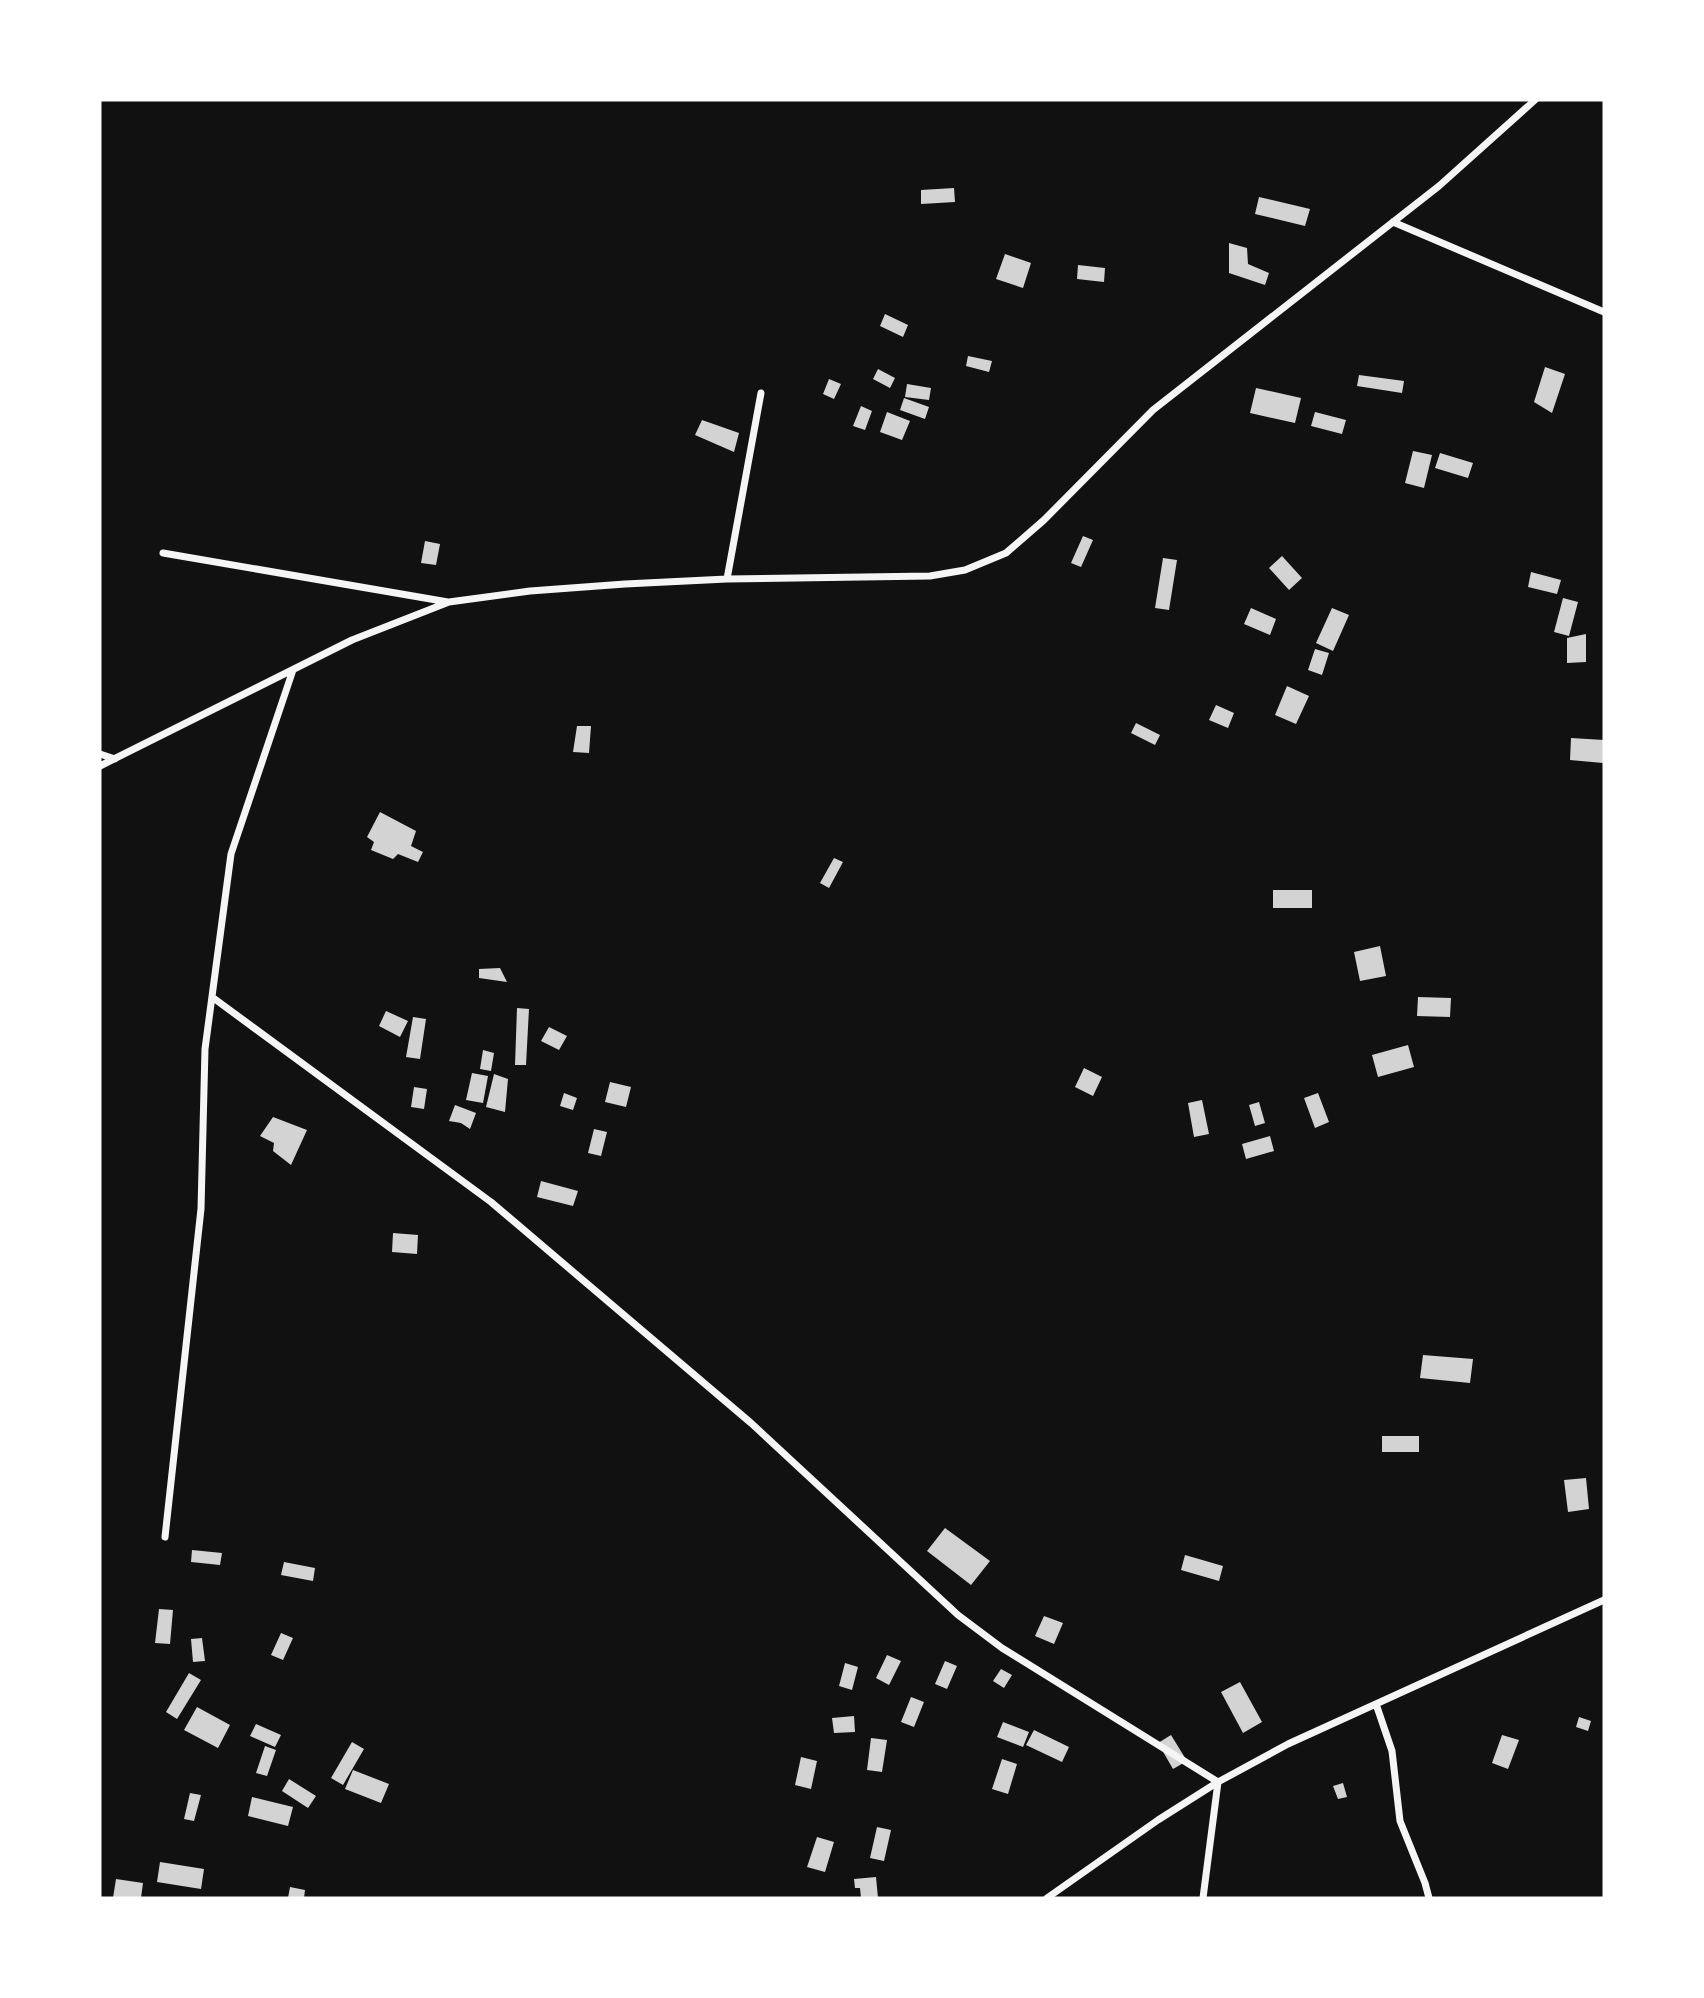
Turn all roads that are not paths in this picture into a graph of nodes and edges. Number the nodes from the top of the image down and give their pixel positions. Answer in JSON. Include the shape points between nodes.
{"nodes":[{"id":1,"x":1535,"y":100,"type":"edge"},
{"id":2,"x":1393,"y":222,"type":"junction"},
{"id":3,"x":1604,"y":312,"type":"edge"},
{"id":4,"x":761,"y":393,"type":"dead end"},
{"id":5,"x":163,"y":553,"type":"dead end"},
{"id":6,"x":727,"y":579,"type":"junction"},
{"id":7,"x":449,"y":602,"type":"junction"},
{"id":8,"x":293,"y":670,"type":"junction"},
{"id":9,"x":100,"y":754,"type":"edge"},
{"id":10,"x":115,"y":760,"type":"junction"},
{"id":11,"x":100,"y":766,"type":"edge"},
{"id":12,"x":212,"y":997,"type":"junction"},
{"id":13,"x":165,"y":1537,"type":"dead end"},
{"id":14,"x":1604,"y":1600,"type":"edge"},
{"id":15,"x":1376,"y":1704,"type":"junction"},
{"id":16,"x":1218,"y":1782,"type":"junction"},
{"id":17,"x":1047,"y":1898,"type":"edge"},
{"id":18,"x":1203,"y":1898,"type":"edge"},
{"id":19,"x":1429,"y":1898,"type":"edge"}],
"edges":[{"from":1,"to":2,"type":"street"},
{"from":2,"to":3,"type":"street"},
{"from":2,"to":6,"type":"street","via":[[1153,410],[1006,553],[965,570],[930,576]]},
{"from":4,"to":6,"type":"street"},
{"from":5,"to":7,"type":"street"},
{"from":6,"to":7,"type":"street","via":[[530,591]]},
{"from":7,"to":8,"type":"street","via":[[352,640]]},
{"from":8,"to":10,"type":"street"},
{"from":8,"to":12,"type":"street","via":[[232,854]]},
{"from":9,"to":10,"type":"street"},
{"from":10,"to":11,"type":"street"},
{"from":12,"to":13,"type":"street","via":[[205,1049],[201,1209]]},
{"from":12,"to":16,"type":"street","via":[[491,1202],[751,1423],[958,1615],[1002,1648]]},
{"from":14,"to":15,"type":"street"},
{"from":15,"to":16,"type":"street"},
{"from":15,"to":19,"type":"street","via":[[1392,1751],[1400,1821]]},
{"from":16,"to":17,"type":"street"},
{"from":16,"to":18,"type":"street"}]}
